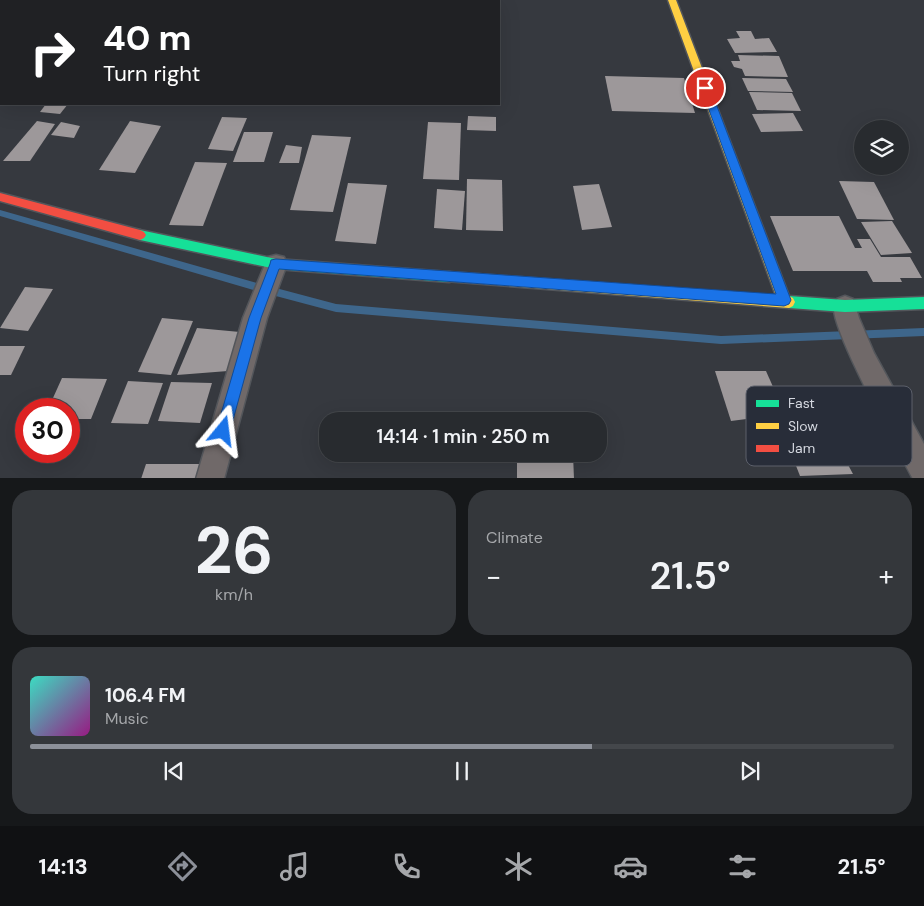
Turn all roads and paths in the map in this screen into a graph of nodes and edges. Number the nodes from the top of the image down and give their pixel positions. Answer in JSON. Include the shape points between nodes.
{"nodes":[{"id":1,"x":672,"y":0,"type":"edge"},
{"id":2,"x":0,"y":197,"type":"edge"},
{"id":3,"x":273,"y":270,"type":"junction"},
{"id":4,"x":784,"y":300,"type":"junction"},
{"id":5,"x":924,"y":303,"type":"edge"},
{"id":6,"x":846,"y":312,"type":"junction"},
{"id":7,"x":878,"y":386,"type":"edge"},
{"id":8,"x":912,"y":449,"type":"edge"},
{"id":9,"x":924,"y":471,"type":"edge"},
{"id":10,"x":210,"y":478,"type":"edge"}],
"edges":[{"from":1,"to":4,"type":"main road"},
{"from":2,"to":3,"type":"main road"},
{"from":3,"to":4,"type":"main road"},
{"from":3,"to":10,"type":"street","via":[[255,318]]},
{"from":4,"to":6,"type":"main road"},
{"from":5,"to":6,"type":"main road"},
{"from":6,"to":7,"type":"street"},
{"from":8,"to":9,"type":"street"}]}
